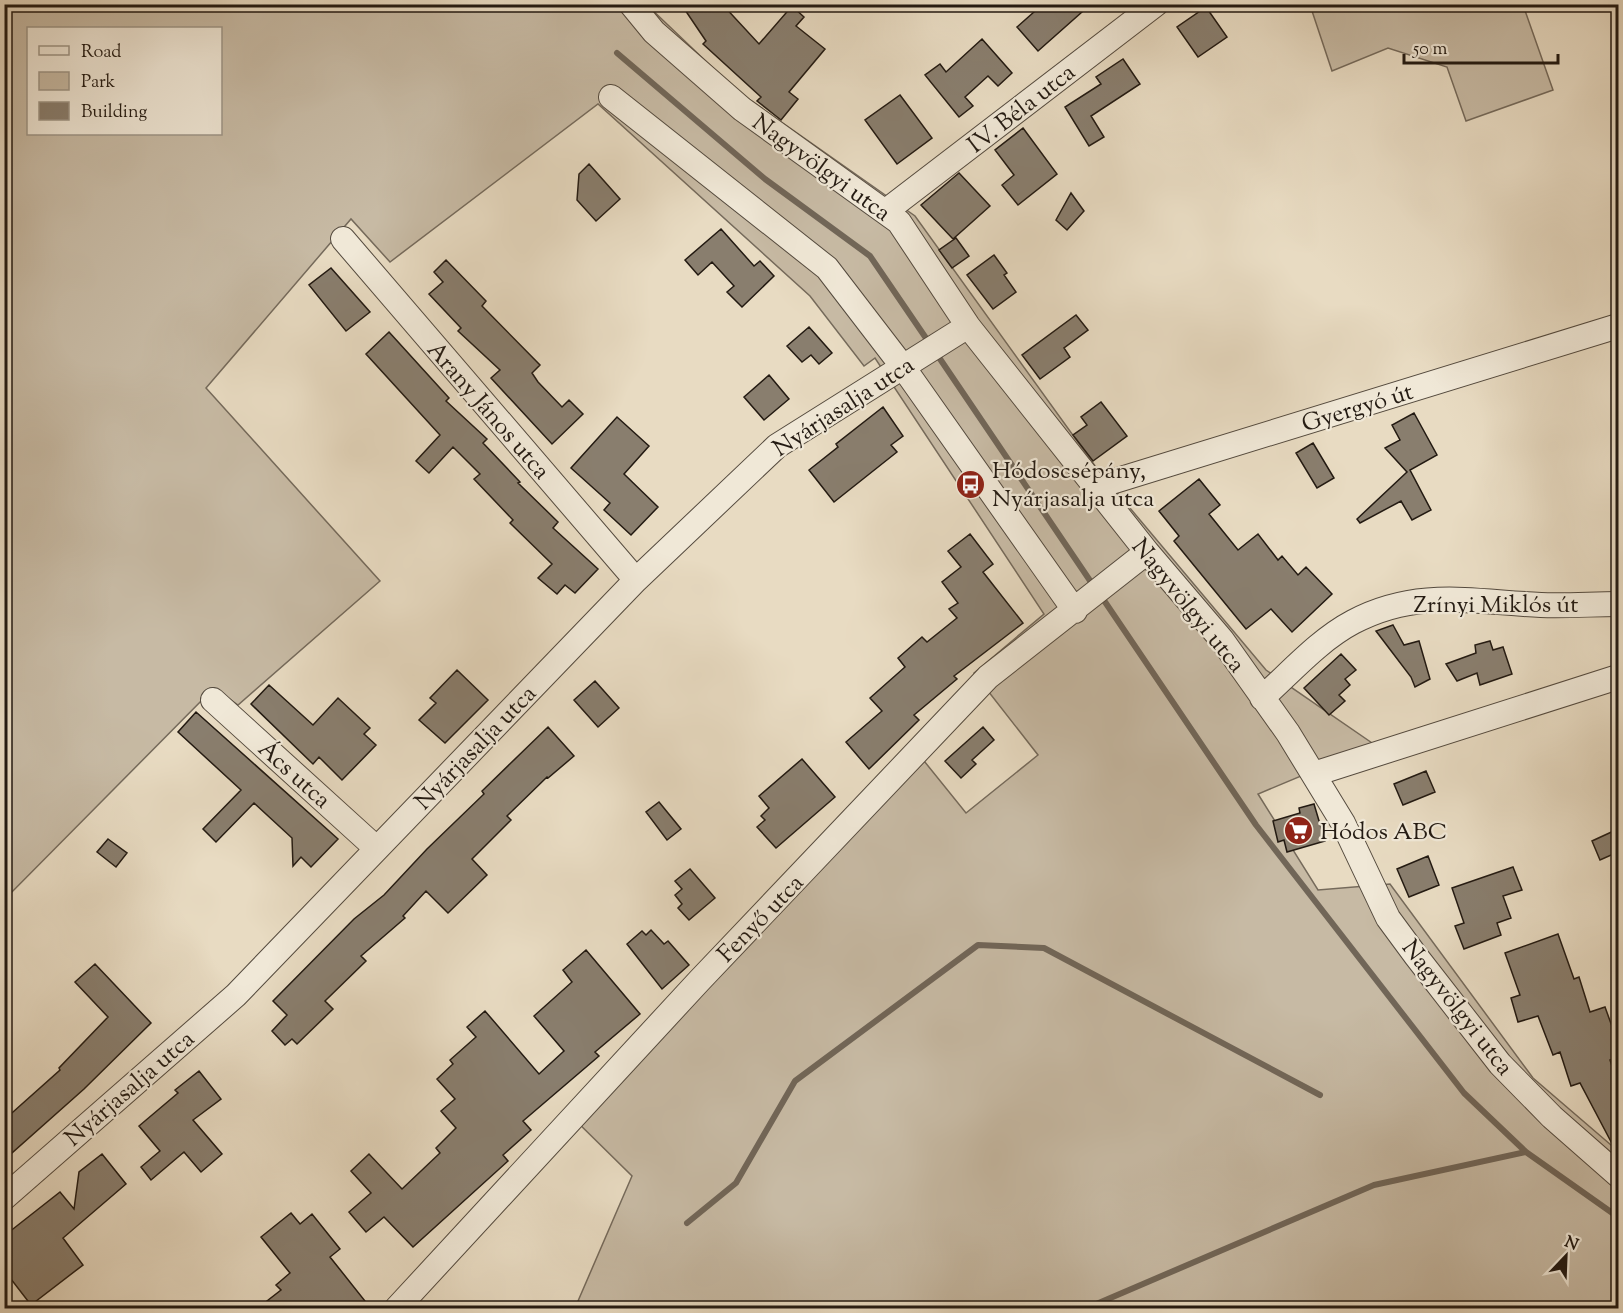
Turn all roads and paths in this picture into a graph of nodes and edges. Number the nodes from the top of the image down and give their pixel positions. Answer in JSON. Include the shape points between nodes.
{"nodes":[{"id":1,"x":632,"y":4,"type":"edge"},
{"id":2,"x":1156,"y":4,"type":"edge"},
{"id":3,"x":611,"y":97,"type":"dead end"},
{"id":4,"x":886,"y":212,"type":"junction"},
{"id":5,"x":343,"y":239,"type":"dead end"},
{"id":6,"x":968,"y":326,"type":"junction"},
{"id":7,"x":1618,"y":326,"type":"edge"},
{"id":8,"x":923,"y":354,"type":"junction"},
{"id":9,"x":1095,"y":488,"type":"junction"},
{"id":10,"x":1147,"y":552,"type":"junction"},
{"id":11,"x":636,"y":580,"type":"junction"},
{"id":12,"x":1091,"y":598,"type":"junction"},
{"id":13,"x":1618,"y":604,"type":"edge"},
{"id":14,"x":1618,"y":677,"type":"edge"},
{"id":15,"x":1262,"y":698,"type":"junction"},
{"id":16,"x":213,"y":700,"type":"dead end"},
{"id":17,"x":1314,"y":774,"type":"junction"},
{"id":18,"x":376,"y":848,"type":"junction"},
{"id":19,"x":1618,"y":1175,"type":"edge"},
{"id":20,"x":4,"y":1198,"type":"edge"},
{"id":21,"x":397,"y":1308,"type":"edge"}],
"edges":[{"from":1,"to":4,"type":"street","name":"Nagyvölgyi utca","via":[[654,32],[742,109]]},
{"from":2,"to":4,"type":"street","name":"IV. Béla utca"},
{"from":3,"to":8,"type":"street","via":[[827,268]]},
{"from":4,"to":6,"type":"street","name":"Nagyvölgyi utca","via":[[899,222]]},
{"from":5,"to":11,"type":"street","name":"Arany János utca"},
{"from":6,"to":8,"type":"street","name":"Nyárjasalja utca"},
{"from":6,"to":9,"type":"street","name":"Nagyvölgyi utca"},
{"from":7,"to":9,"type":"street","name":"Gyergyó út"},
{"from":8,"to":11,"type":"street","name":"Nyárjasalja utca","via":[[777,446]]},
{"from":8,"to":12,"type":"street"},
{"from":9,"to":10,"type":"street","name":"Nagyvölgyi utca"},
{"from":10,"to":12,"type":"street","name":"Fenyő utca"},
{"from":10,"to":15,"type":"street","name":"Nagyvölgyi utca","via":[[1221,640]]},
{"from":11,"to":18,"type":"street","name":"Nyárjasalja utca"},
{"from":12,"to":21,"type":"street","name":"Fenyő utca","via":[[988,677],[699,981]]},
{"from":13,"to":15,"type":"street","name":"Zrínyi Miklós út","via":[[1541,605],[1470,598],[1398,603],[1329,638]]},
{"from":14,"to":17,"type":"street"},
{"from":15,"to":17,"type":"street","name":"Nagyvölgyi utca"},
{"from":16,"to":18,"type":"street","name":"Ács utca"},
{"from":17,"to":19,"type":"street","name":"Nagyvölgyi utca","via":[[1388,918],[1416,956],[1500,1064]]},
{"from":18,"to":20,"type":"street","name":"Nyárjasalja utca","via":[[236,995]]}]}
